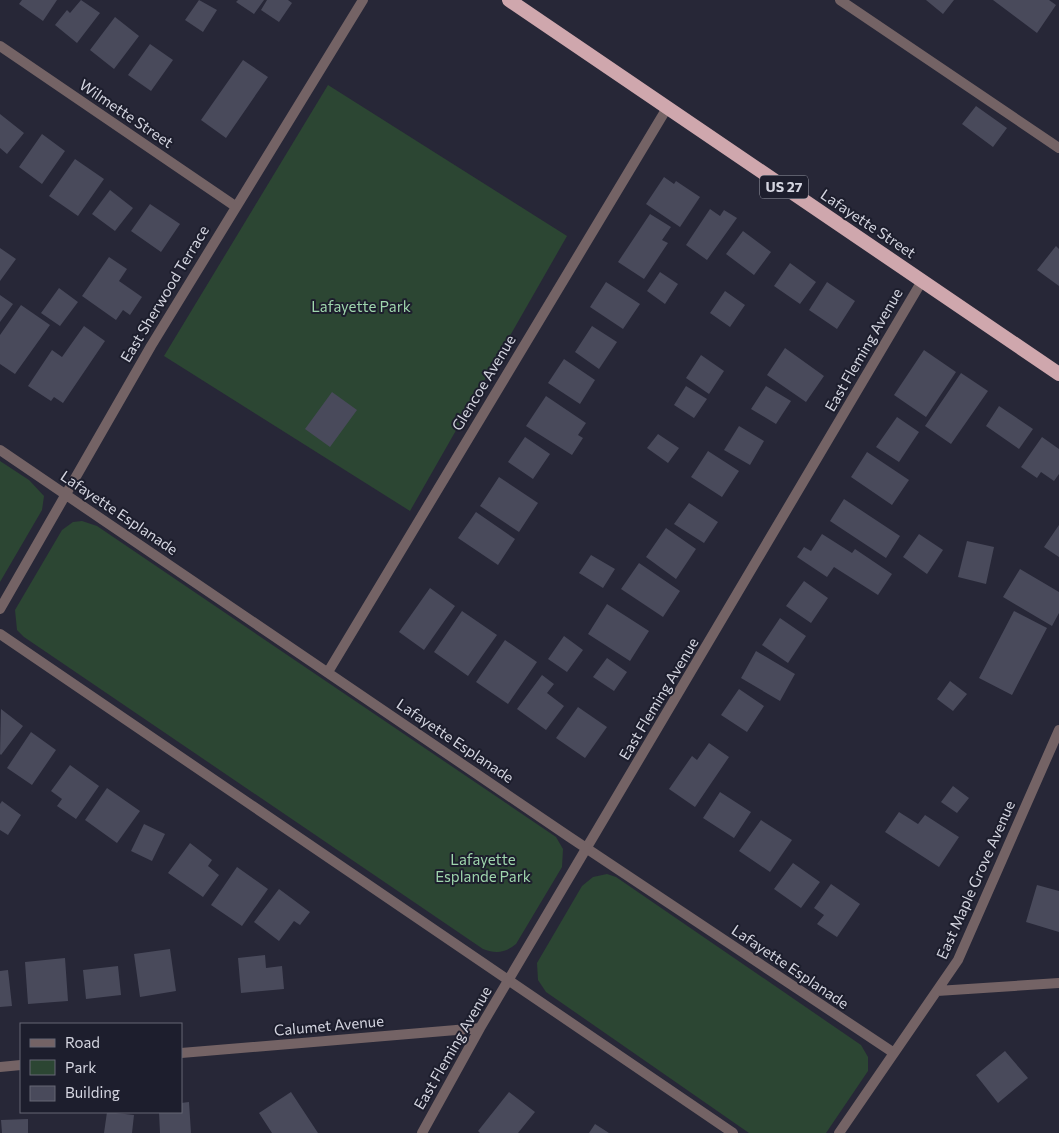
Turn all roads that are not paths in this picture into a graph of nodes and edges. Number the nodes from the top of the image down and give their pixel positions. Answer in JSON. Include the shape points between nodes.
{"nodes":[{"id":1,"x":363,"y":0,"type":"edge"},
{"id":2,"x":509,"y":0,"type":"edge"},
{"id":3,"x":840,"y":0,"type":"edge"},
{"id":4,"x":0,"y":46,"type":"edge"},
{"id":5,"x":667,"y":108,"type":"junction"},
{"id":6,"x":1059,"y":148,"type":"edge"},
{"id":7,"x":235,"y":206,"type":"junction"},
{"id":8,"x":922,"y":281,"type":"junction"},
{"id":9,"x":1059,"y":374,"type":"edge"},
{"id":10,"x":0,"y":450,"type":"edge"},
{"id":11,"x":66,"y":496,"type":"junction"},
{"id":12,"x":0,"y":609,"type":"edge"},
{"id":13,"x":0,"y":634,"type":"edge"},
{"id":14,"x":328,"y":672,"type":"junction"},
{"id":15,"x":1059,"y":730,"type":"edge"},
{"id":16,"x":587,"y":849,"type":"junction"},
{"id":17,"x":509,"y":981,"type":"junction"},
{"id":18,"x":1059,"y":983,"type":"edge"},
{"id":19,"x":937,"y":991,"type":"junction"},
{"id":20,"x":480,"y":1028,"type":"junction"},
{"id":21,"x":182,"y":1053,"type":"edge"},
{"id":22,"x":894,"y":1053,"type":"junction"},
{"id":23,"x":20,"y":1066,"type":"edge"},
{"id":24,"x":0,"y":1067,"type":"edge"},
{"id":25,"x":422,"y":1133,"type":"edge"},
{"id":26,"x":733,"y":1133,"type":"edge"},
{"id":27,"x":839,"y":1133,"type":"edge"}],
"edges":[{"from":1,"to":7,"type":"street","name":"East Sherwood Terrace"},
{"from":2,"to":5,"type":"highway","name":"Lafayette Street","number":"US 27"},
{"from":3,"to":6,"type":"street"},
{"from":4,"to":7,"type":"street","name":"Wilmette Street"},
{"from":5,"to":8,"type":"highway","name":"Lafayette Street","number":"US 27"},
{"from":5,"to":14,"type":"street","name":"Glencoe Avenue"},
{"from":7,"to":11,"type":"street","name":"East Sherwood Terrace"},
{"from":8,"to":9,"type":"highway","name":"Lafayette Street","number":"US 27"},
{"from":8,"to":16,"type":"street","name":"East Fleming Avenue"},
{"from":10,"to":11,"type":"street","name":"Lafayette Esplanade"},
{"from":11,"to":12,"type":"street","name":"East Sherwood Terrace"},
{"from":11,"to":14,"type":"street","name":"Lafayette Esplanade"},
{"from":13,"to":17,"type":"street"},
{"from":14,"to":16,"type":"street","name":"Lafayette Esplanade"},
{"from":15,"to":19,"type":"street","name":"East Maple Grove Avenue","via":[[958,960]]},
{"from":16,"to":17,"type":"street","name":"East Fleming Avenue"},
{"from":16,"to":22,"type":"street","name":"Lafayette Esplanade"},
{"from":17,"to":20,"type":"street","name":"East Fleming Avenue"},
{"from":17,"to":26,"type":"street"},
{"from":18,"to":19,"type":"street"},
{"from":19,"to":22,"type":"street","name":"East Maple Grove Avenue"},
{"from":20,"to":21,"type":"street","name":"Calumet Avenue"},
{"from":20,"to":25,"type":"street","name":"East Fleming Avenue"},
{"from":22,"to":27,"type":"street","name":"East Maple Grove Avenue"},
{"from":23,"to":24,"type":"street"}]}
